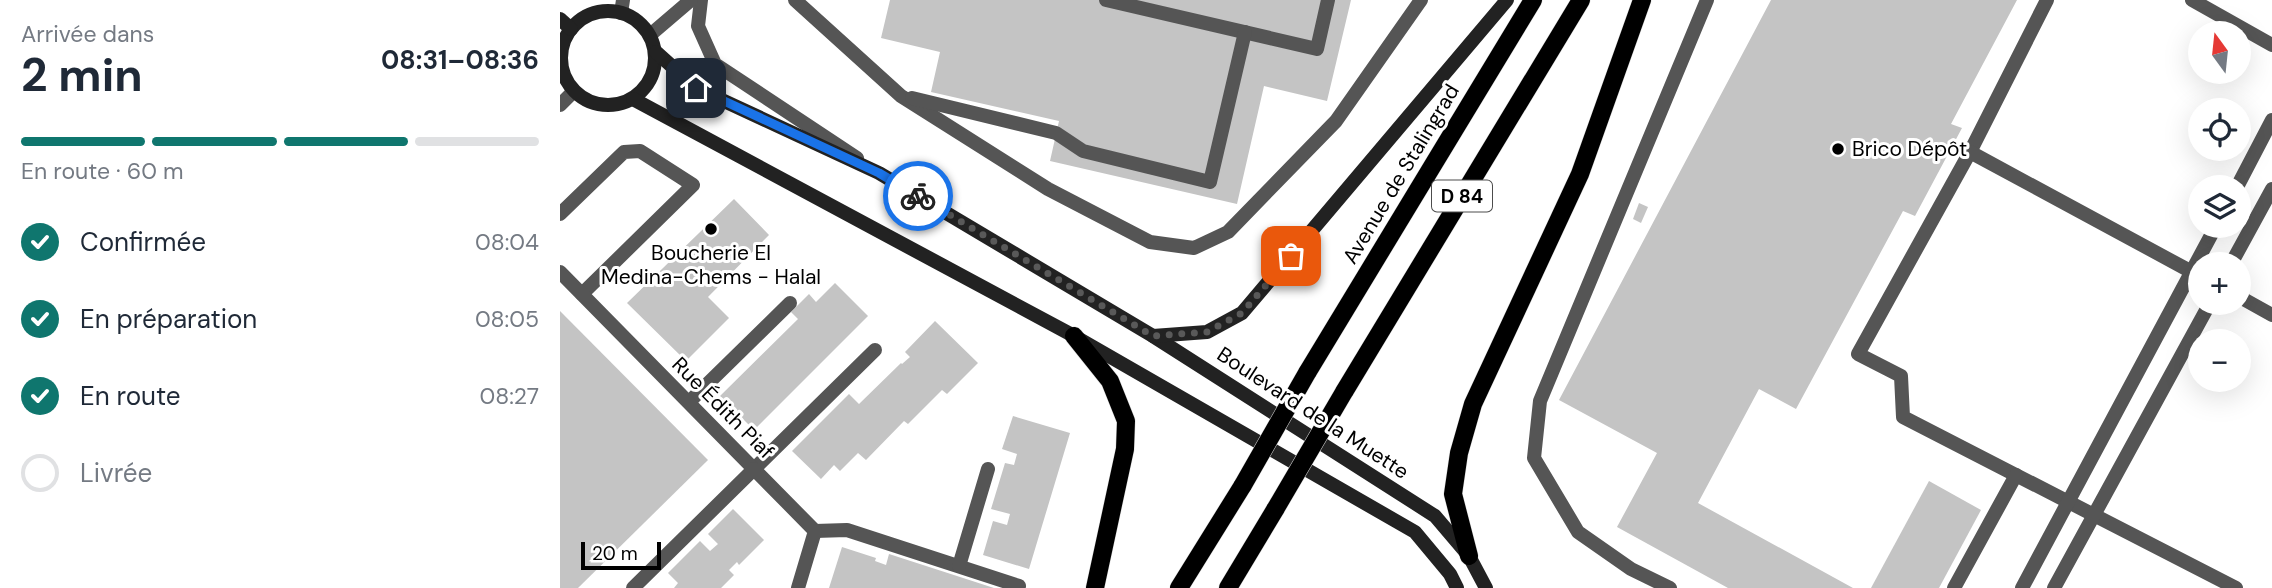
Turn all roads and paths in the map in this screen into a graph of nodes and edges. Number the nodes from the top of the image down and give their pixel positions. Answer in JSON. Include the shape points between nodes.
{"nodes":[{"id":1,"x":691,"y":0,"type":"edge"},
{"id":2,"x":701,"y":0,"type":"edge"},
{"id":3,"x":795,"y":0,"type":"edge"},
{"id":4,"x":1106,"y":0,"type":"edge"},
{"id":5,"x":1328,"y":0,"type":"edge"},
{"id":6,"x":1421,"y":0,"type":"edge"},
{"id":7,"x":1507,"y":0,"type":"edge"},
{"id":8,"x":1533,"y":0,"type":"edge"},
{"id":9,"x":1581,"y":0,"type":"edge"},
{"id":10,"x":1642,"y":0,"type":"edge"},
{"id":11,"x":1707,"y":0,"type":"edge"},
{"id":12,"x":2047,"y":0,"type":"edge"},
{"id":13,"x":2192,"y":0,"type":"edge"},
{"id":14,"x":622,"y":6,"type":"edge"},
{"id":15,"x":560,"y":19,"type":"edge"},
{"id":16,"x":571,"y":29,"type":"junction"},
{"id":17,"x":1245,"y":32,"type":"junction"},
{"id":18,"x":650,"y":35,"type":"junction"},
{"id":19,"x":2272,"y":46,"type":"edge"},
{"id":20,"x":656,"y":52,"type":"junction"},
{"id":21,"x":574,"y":91,"type":"junction"},
{"id":22,"x":901,"y":96,"type":"junction"},
{"id":23,"x":633,"y":99,"type":"junction"},
{"id":24,"x":560,"y":106,"type":"edge"},
{"id":25,"x":2272,"y":120,"type":"edge"},
{"id":26,"x":1970,"y":152,"type":"junction"},
{"id":27,"x":879,"y":173,"type":"junction"},
{"id":28,"x":2243,"y":175,"type":"edge"},
{"id":29,"x":2272,"y":189,"type":"edge"},
{"id":30,"x":560,"y":214,"type":"edge"},
{"id":31,"x":2238,"y":252,"type":"edge"},
{"id":32,"x":2188,"y":270,"type":"edge"},
{"id":33,"x":560,"y":272,"type":"edge"},
{"id":34,"x":2188,"y":279,"type":"edge"},
{"id":35,"x":582,"y":294,"type":"junction"},
{"id":36,"x":790,"y":303,"type":"dead end"},
{"id":37,"x":2251,"y":303,"type":"edge"},
{"id":38,"x":2203,"y":315,"type":"edge"},
{"id":39,"x":2272,"y":315,"type":"edge"},
{"id":40,"x":1074,"y":336,"type":"junction"},
{"id":41,"x":1153,"y":336,"type":"junction"},
{"id":42,"x":875,"y":350,"type":"dead end"},
{"id":43,"x":689,"y":402,"type":"junction"},
{"id":44,"x":754,"y":469,"type":"junction"},
{"id":45,"x":988,"y":469,"type":"dead end"},
{"id":46,"x":2016,"y":475,"type":"junction"},
{"id":47,"x":2068,"y":502,"type":"junction"},
{"id":48,"x":2094,"y":515,"type":"junction"},
{"id":49,"x":815,"y":531,"type":"junction"},
{"id":50,"x":1469,"y":556,"type":"junction"},
{"id":51,"x":959,"y":566,"type":"junction"},
{"id":52,"x":1019,"y":586,"type":"dead end"},
{"id":53,"x":633,"y":588,"type":"edge"},
{"id":54,"x":798,"y":588,"type":"edge"},
{"id":55,"x":1095,"y":588,"type":"edge"},
{"id":56,"x":1179,"y":588,"type":"edge"},
{"id":57,"x":1228,"y":588,"type":"edge"},
{"id":58,"x":1457,"y":588,"type":"edge"},
{"id":59,"x":1486,"y":588,"type":"edge"},
{"id":60,"x":1670,"y":588,"type":"edge"},
{"id":61,"x":1954,"y":588,"type":"edge"},
{"id":62,"x":2022,"y":588,"type":"edge"},
{"id":63,"x":2054,"y":588,"type":"edge"},
{"id":64,"x":2236,"y":588,"type":"edge"}],
"edges":[{"from":1,"to":18,"type":"street"},
{"from":2,"to":27,"type":"street","via":[[698,26],[715,64]]},
{"from":3,"to":22,"type":"street"},
{"from":4,"to":17,"type":"street"},
{"from":5,"to":17,"type":"street","via":[[1317,49]]},
{"from":6,"to":22,"type":"street","via":[[1336,121],[1228,232],[1194,248],[1150,242],[1048,189]]},
{"from":7,"to":41,"type":"main road","via":[[1242,313],[1207,332]]},
{"from":8,"to":56,"type":"main road","name":"Avenue de Stalingrad","number":"D 84","bridge":true},
{"from":9,"to":57,"type":"main road","number":"D 84","bridge":true},
{"from":10,"to":50,"type":"main road","via":[[1580,174],[1473,404],[1453,494]]},
{"from":11,"to":60,"type":"street","via":[[1540,401],[1534,458],[1578,532],[1631,569]]},
{"from":12,"to":26,"type":"street"},
{"from":13,"to":19,"type":"street"},
{"from":14,"to":16,"type":"main road","via":[[594,14]]},
{"from":14,"to":18,"type":"main road"},
{"from":15,"to":16,"type":"main road"},
{"from":16,"to":21,"type":"main road","via":[[561,54],[566,80]]},
{"from":17,"to":22,"type":"street","via":[[1210,182],[1083,150],[1056,133]]},
{"from":18,"to":20,"type":"main road"},
{"from":20,"to":23,"type":"main road","via":[[651,79]]},
{"from":20,"to":27,"type":"main road","name":"Boulevard de la Muette","via":[[696,88]]},
{"from":21,"to":23,"type":"main road","via":[[602,105]]},
{"from":21,"to":24,"type":"street"},
{"from":23,"to":40,"type":"main road"},
{"from":25,"to":28,"type":"street"},
{"from":26,"to":32,"type":"street"},
{"from":26,"to":46,"type":"street","via":[[1858,354],[1901,376],[1903,417]]},
{"from":27,"to":41,"type":"main road","name":"Boulevard de la Muette"},
{"from":29,"to":31,"type":"street"},
{"from":30,"to":35,"type":"street","via":[[624,152],[640,151],[693,185]]},
{"from":33,"to":35,"type":"street","name":"Rue Édith Piaf"},
{"from":34,"to":47,"type":"street"},
{"from":35,"to":43,"type":"street","name":"Rue Édith Piaf"},
{"from":36,"to":43,"type":"street"},
{"from":37,"to":39,"type":"street"},
{"from":38,"to":48,"type":"street"},
{"from":40,"to":55,"type":"main road","via":[[1111,382],[1126,421],[1125,449]]},
{"from":40,"to":58,"type":"main road","via":[[1415,532]]},
{"from":41,"to":50,"type":"main road","name":"Boulevard de la Muette","via":[[1435,516]]},
{"from":42,"to":44,"type":"street"},
{"from":43,"to":44,"type":"street","name":"Rue Édith Piaf"},
{"from":44,"to":49,"type":"street","name":"Rue Édith Piaf"},
{"from":44,"to":53,"type":"street"},
{"from":45,"to":51,"type":"street"},
{"from":46,"to":47,"type":"street"},
{"from":46,"to":61,"type":"street"},
{"from":47,"to":48,"type":"street"},
{"from":47,"to":62,"type":"street"},
{"from":48,"to":63,"type":"street"},
{"from":48,"to":64,"type":"street"},
{"from":49,"to":51,"type":"street","via":[[847,530]]},
{"from":49,"to":54,"type":"street"},
{"from":50,"to":59,"type":"main road","name":"Boulevard de la Muette"},
{"from":51,"to":52,"type":"street"}]}
